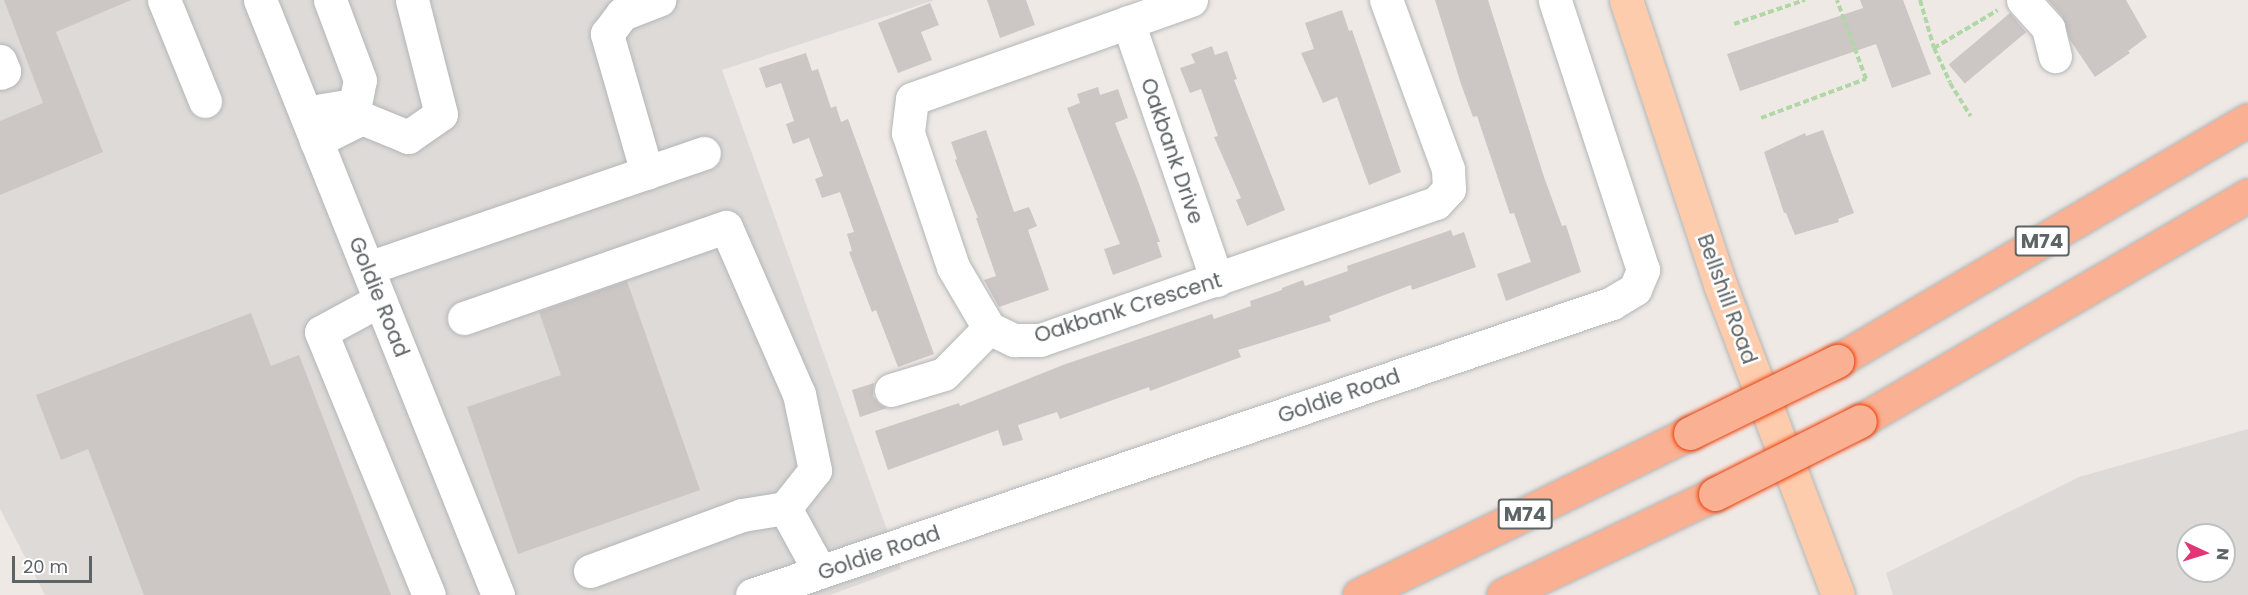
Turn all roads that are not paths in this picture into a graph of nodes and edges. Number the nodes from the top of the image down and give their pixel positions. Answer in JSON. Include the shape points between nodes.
{"nodes":[{"id":1,"x":164,"y":0,"type":"edge"},
{"id":2,"x":260,"y":0,"type":"edge"},
{"id":3,"x":330,"y":0,"type":"edge"},
{"id":4,"x":412,"y":0,"type":"edge"},
{"id":5,"x":659,"y":0,"type":"edge"},
{"id":6,"x":1191,"y":0,"type":"edge"},
{"id":7,"x":1386,"y":0,"type":"edge"},
{"id":8,"x":1555,"y":0,"type":"edge"},
{"id":9,"x":1626,"y":0,"type":"edge"},
{"id":10,"x":2014,"y":3,"type":"edge"},
{"id":11,"x":1128,"y":22,"type":"junction"},
{"id":12,"x":2055,"y":56,"type":"dead end"},
{"id":13,"x":0,"y":61,"type":"edge"},
{"id":14,"x":0,"y":73,"type":"edge"},
{"id":15,"x":205,"y":101,"type":"dead end"},
{"id":16,"x":2248,"y":120,"type":"edge"},
{"id":17,"x":311,"y":127,"type":"junction"},
{"id":18,"x":704,"y":153,"type":"dead end"},
{"id":19,"x":647,"y":173,"type":"junction"},
{"id":20,"x":2248,"y":195,"type":"edge"},
{"id":21,"x":368,"y":268,"type":"junction"},
{"id":22,"x":1217,"y":280,"type":"junction"},
{"id":23,"x":380,"y":300,"type":"junction"},
{"id":24,"x":465,"y":318,"type":"dead end"},
{"id":25,"x":989,"y":328,"type":"junction"},
{"id":26,"x":891,"y":390,"type":"dead end"},
{"id":27,"x":785,"y":508,"type":"junction"},
{"id":28,"x":590,"y":571,"type":"dead end"},
{"id":29,"x":820,"y":573,"type":"junction"},
{"id":30,"x":429,"y":595,"type":"edge"},
{"id":31,"x":498,"y":595,"type":"edge"},
{"id":32,"x":752,"y":595,"type":"edge"},
{"id":33,"x":1359,"y":595,"type":"edge"},
{"id":34,"x":1503,"y":595,"type":"edge"},
{"id":35,"x":1838,"y":595,"type":"edge"}],
"edges":[{"from":1,"to":15,"type":"street"},
{"from":2,"to":17,"type":"street","name":"Goldie Road"},
{"from":3,"to":17,"type":"street","via":[[360,80],[355,105]]},
{"from":4,"to":17,"type":"street","via":[[441,114],[408,137],[362,118]]},
{"from":5,"to":19,"type":"street","via":[[622,14],[608,34]]},
{"from":6,"to":11,"type":"street"},
{"from":7,"to":22,"type":"street","name":"Oakbank Crescent","via":[[1448,168],[1449,189],[1436,203]]},
{"from":8,"to":29,"type":"street","name":"Goldie Road","via":[[1642,270],[1635,289],[1612,303]]},
{"from":9,"to":35,"type":"main road","name":"Bellshill Road","via":[[1721,287]]},
{"from":10,"to":12,"type":"street","via":[[2048,28]]},
{"from":11,"to":22,"type":"street","name":"Oakbank Drive"},
{"from":11,"to":25,"type":"street","via":[[912,99],[908,133],[953,267]]},
{"from":13,"to":14,"type":"street","via":[[4,71]]},
{"from":16,"to":33,"type":"highway","number":"M74","bridge":true,"via":[[1837,361]]},
{"from":17,"to":21,"type":"street","name":"Goldie Road"},
{"from":18,"to":19,"type":"street"},
{"from":19,"to":21,"type":"street"},
{"from":20,"to":34,"type":"highway","bridge":true,"via":[[1860,421]]},
{"from":21,"to":23,"type":"street","name":"Goldie Road"},
{"from":22,"to":25,"type":"street","name":"Oakbank Crescent","via":[[1040,340],[1014,340]]},
{"from":23,"to":30,"type":"street","via":[[321,332]]},
{"from":23,"to":31,"type":"street","name":"Goldie Road"},
{"from":24,"to":27,"type":"street","via":[[726,227],[799,394],[813,459],[815,470]]},
{"from":25,"to":26,"type":"street","via":[[944,374]]},
{"from":27,"to":28,"type":"street","via":[[742,514]]},
{"from":27,"to":29,"type":"street"},
{"from":29,"to":32,"type":"street","name":"Goldie Road"}]}
